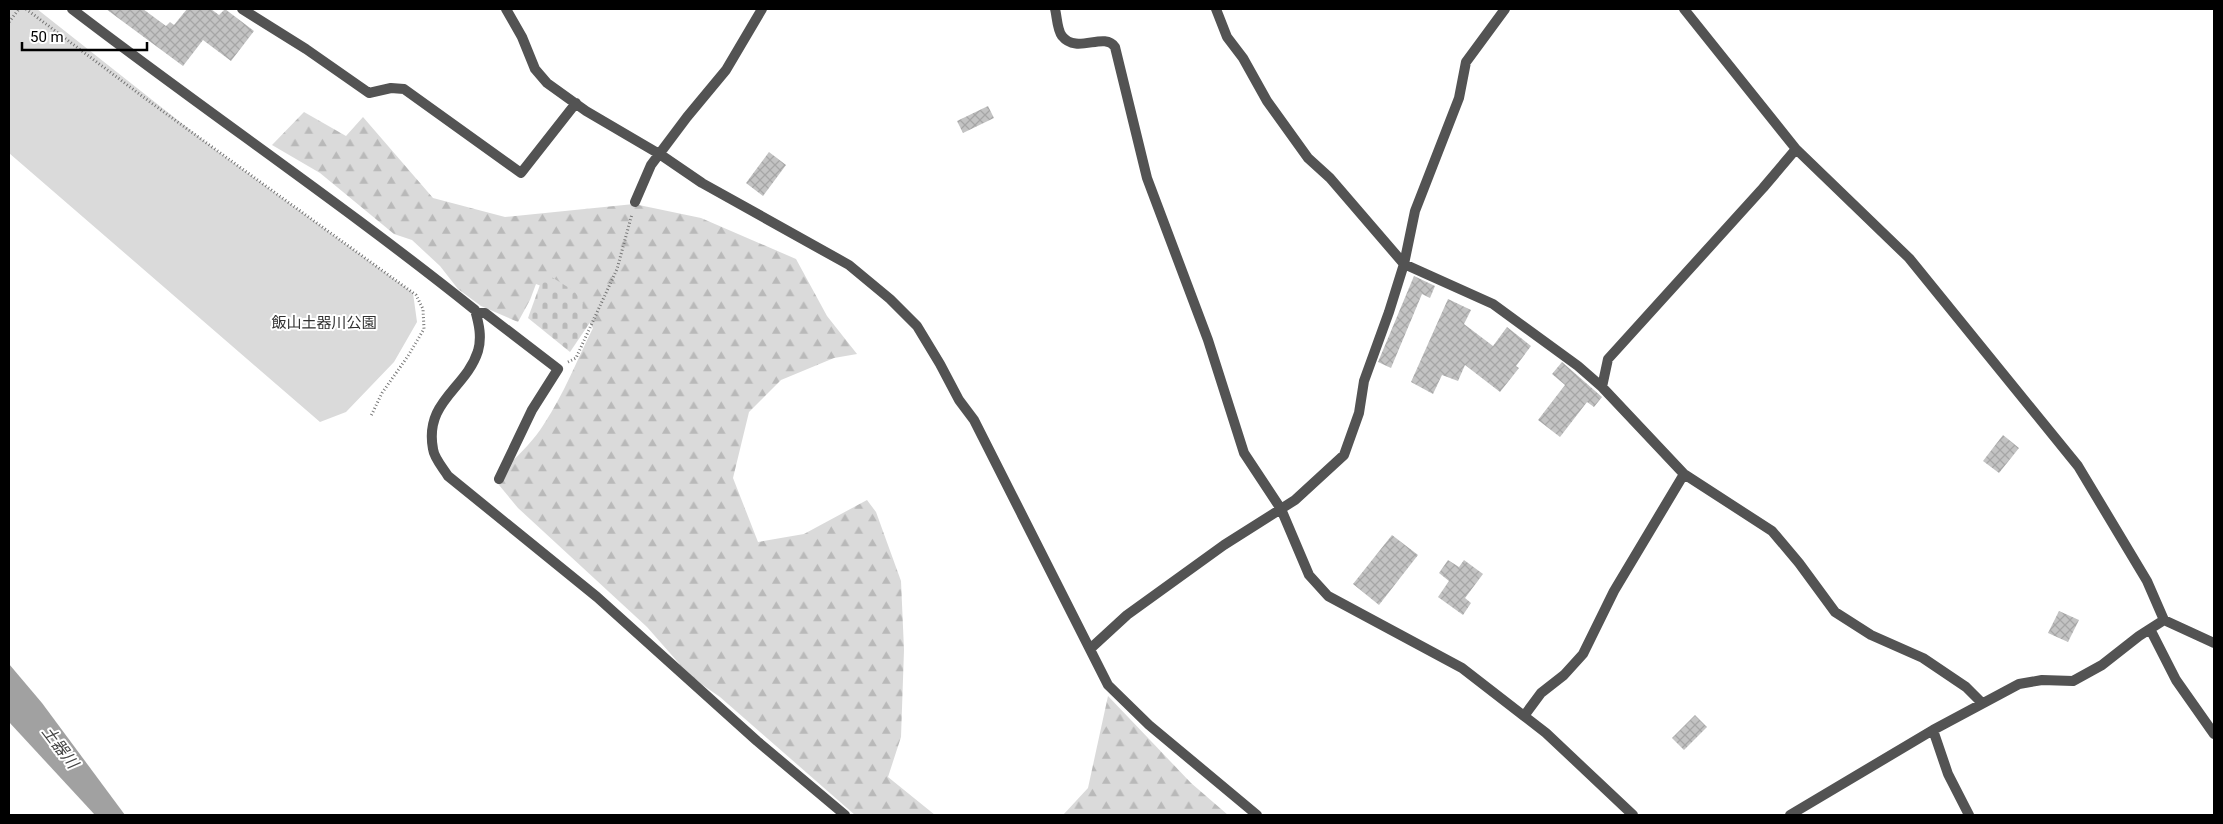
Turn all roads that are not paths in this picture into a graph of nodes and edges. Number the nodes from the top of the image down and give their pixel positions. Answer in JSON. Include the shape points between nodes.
{"nodes":[{"id":1,"x":72,"y":9,"type":"edge"},
{"id":2,"x":242,"y":9,"type":"edge"},
{"id":3,"x":506,"y":9,"type":"edge"},
{"id":4,"x":762,"y":9,"type":"edge"},
{"id":5,"x":1055,"y":9,"type":"edge"},
{"id":6,"x":1216,"y":9,"type":"edge"},
{"id":7,"x":1505,"y":9,"type":"edge"},
{"id":8,"x":1684,"y":9,"type":"edge"},
{"id":9,"x":576,"y":103,"type":"junction"},
{"id":10,"x":1796,"y":148,"type":"junction"},
{"id":11,"x":661,"y":154,"type":"junction"},
{"id":12,"x":635,"y":202,"type":"road end"},
{"id":13,"x":1404,"y":264,"type":"junction"},
{"id":14,"x":476,"y":313,"type":"junction"},
{"id":15,"x":1602,"y":387,"type":"junction"},
{"id":16,"x":1684,"y":474,"type":"junction"},
{"id":17,"x":499,"y":479,"type":"dead end"},
{"id":18,"x":1281,"y":509,"type":"junction"},
{"id":19,"x":2164,"y":620,"type":"junction"},
{"id":20,"x":2150,"y":629,"type":"junction"},
{"id":21,"x":2214,"y":643,"type":"edge"},
{"id":22,"x":1090,"y":649,"type":"junction"},
{"id":23,"x":1982,"y":703,"type":"junction"},
{"id":24,"x":1524,"y":716,"type":"junction"},
{"id":25,"x":1933,"y":730,"type":"junction"},
{"id":26,"x":2214,"y":734,"type":"edge"},
{"id":27,"x":845,"y":815,"type":"edge"},
{"id":28,"x":1257,"y":815,"type":"edge"},
{"id":29,"x":1633,"y":815,"type":"edge"},
{"id":30,"x":1790,"y":815,"type":"edge"},
{"id":31,"x":1969,"y":815,"type":"edge"}],
"edges":[{"from":1,"to":14,"type":"street","via":[[343,208]]},
{"from":2,"to":9,"type":"street","via":[[369,93],[404,89],[521,173]]},
{"from":3,"to":9,"type":"street","via":[[535,69],[547,83]]},
{"from":4,"to":11,"type":"street","via":[[726,70]]},
{"from":5,"to":18,"type":"street","via":[[1060,32],[1071,43],[1106,40],[1115,47],[1147,178],[1208,340],[1244,453]]},
{"from":6,"to":13,"type":"street","via":[[1227,38],[1308,158],[1330,178]]},
{"from":7,"to":13,"type":"street","via":[[1466,62],[1459,98],[1415,211]]},
{"from":8,"to":10,"type":"street"},
{"from":9,"to":11,"type":"street"},
{"from":10,"to":15,"type":"street","via":[[1608,359]]},
{"from":10,"to":19,"type":"street","via":[[1909,258],[2078,466],[2146,581]]},
{"from":11,"to":12,"type":"street","via":[[651,165]]},
{"from":11,"to":22,"type":"street","via":[[702,183],[849,265],[917,326],[974,420]]},
{"from":13,"to":15,"type":"street","via":[[1493,304]]},
{"from":13,"to":18,"type":"street","via":[[1364,381],[1360,413],[1344,455]]},
{"from":14,"to":17,"type":"street","via":[[485,313],[558,369],[532,410]]},
{"from":14,"to":27,"type":"street","via":[[480,328],[476,357],[439,407],[432,429],[433,451],[448,476],[597,597],[757,741]]},
{"from":15,"to":16,"type":"street"},
{"from":16,"to":23,"type":"street","via":[[1772,530],[1836,612],[1871,635],[1924,658],[1966,687]]},
{"from":16,"to":24,"type":"street","via":[[1614,591],[1583,654],[1541,693]]},
{"from":18,"to":22,"type":"street","via":[[1128,615]]},
{"from":18,"to":24,"type":"street","via":[[1309,575],[1328,596],[1462,668]]},
{"from":19,"to":20,"type":"street"},
{"from":19,"to":21,"type":"street"},
{"from":20,"to":23,"type":"street","via":[[2102,665],[2073,681],[2042,680],[2019,684]]},
{"from":20,"to":26,"type":"street","via":[[2176,680]]},
{"from":22,"to":28,"type":"street","via":[[1108,685],[1148,725]]},
{"from":23,"to":25,"type":"street"},
{"from":24,"to":29,"type":"street"},
{"from":25,"to":30,"type":"street"},
{"from":25,"to":31,"type":"street","via":[[1948,774]]}]}
